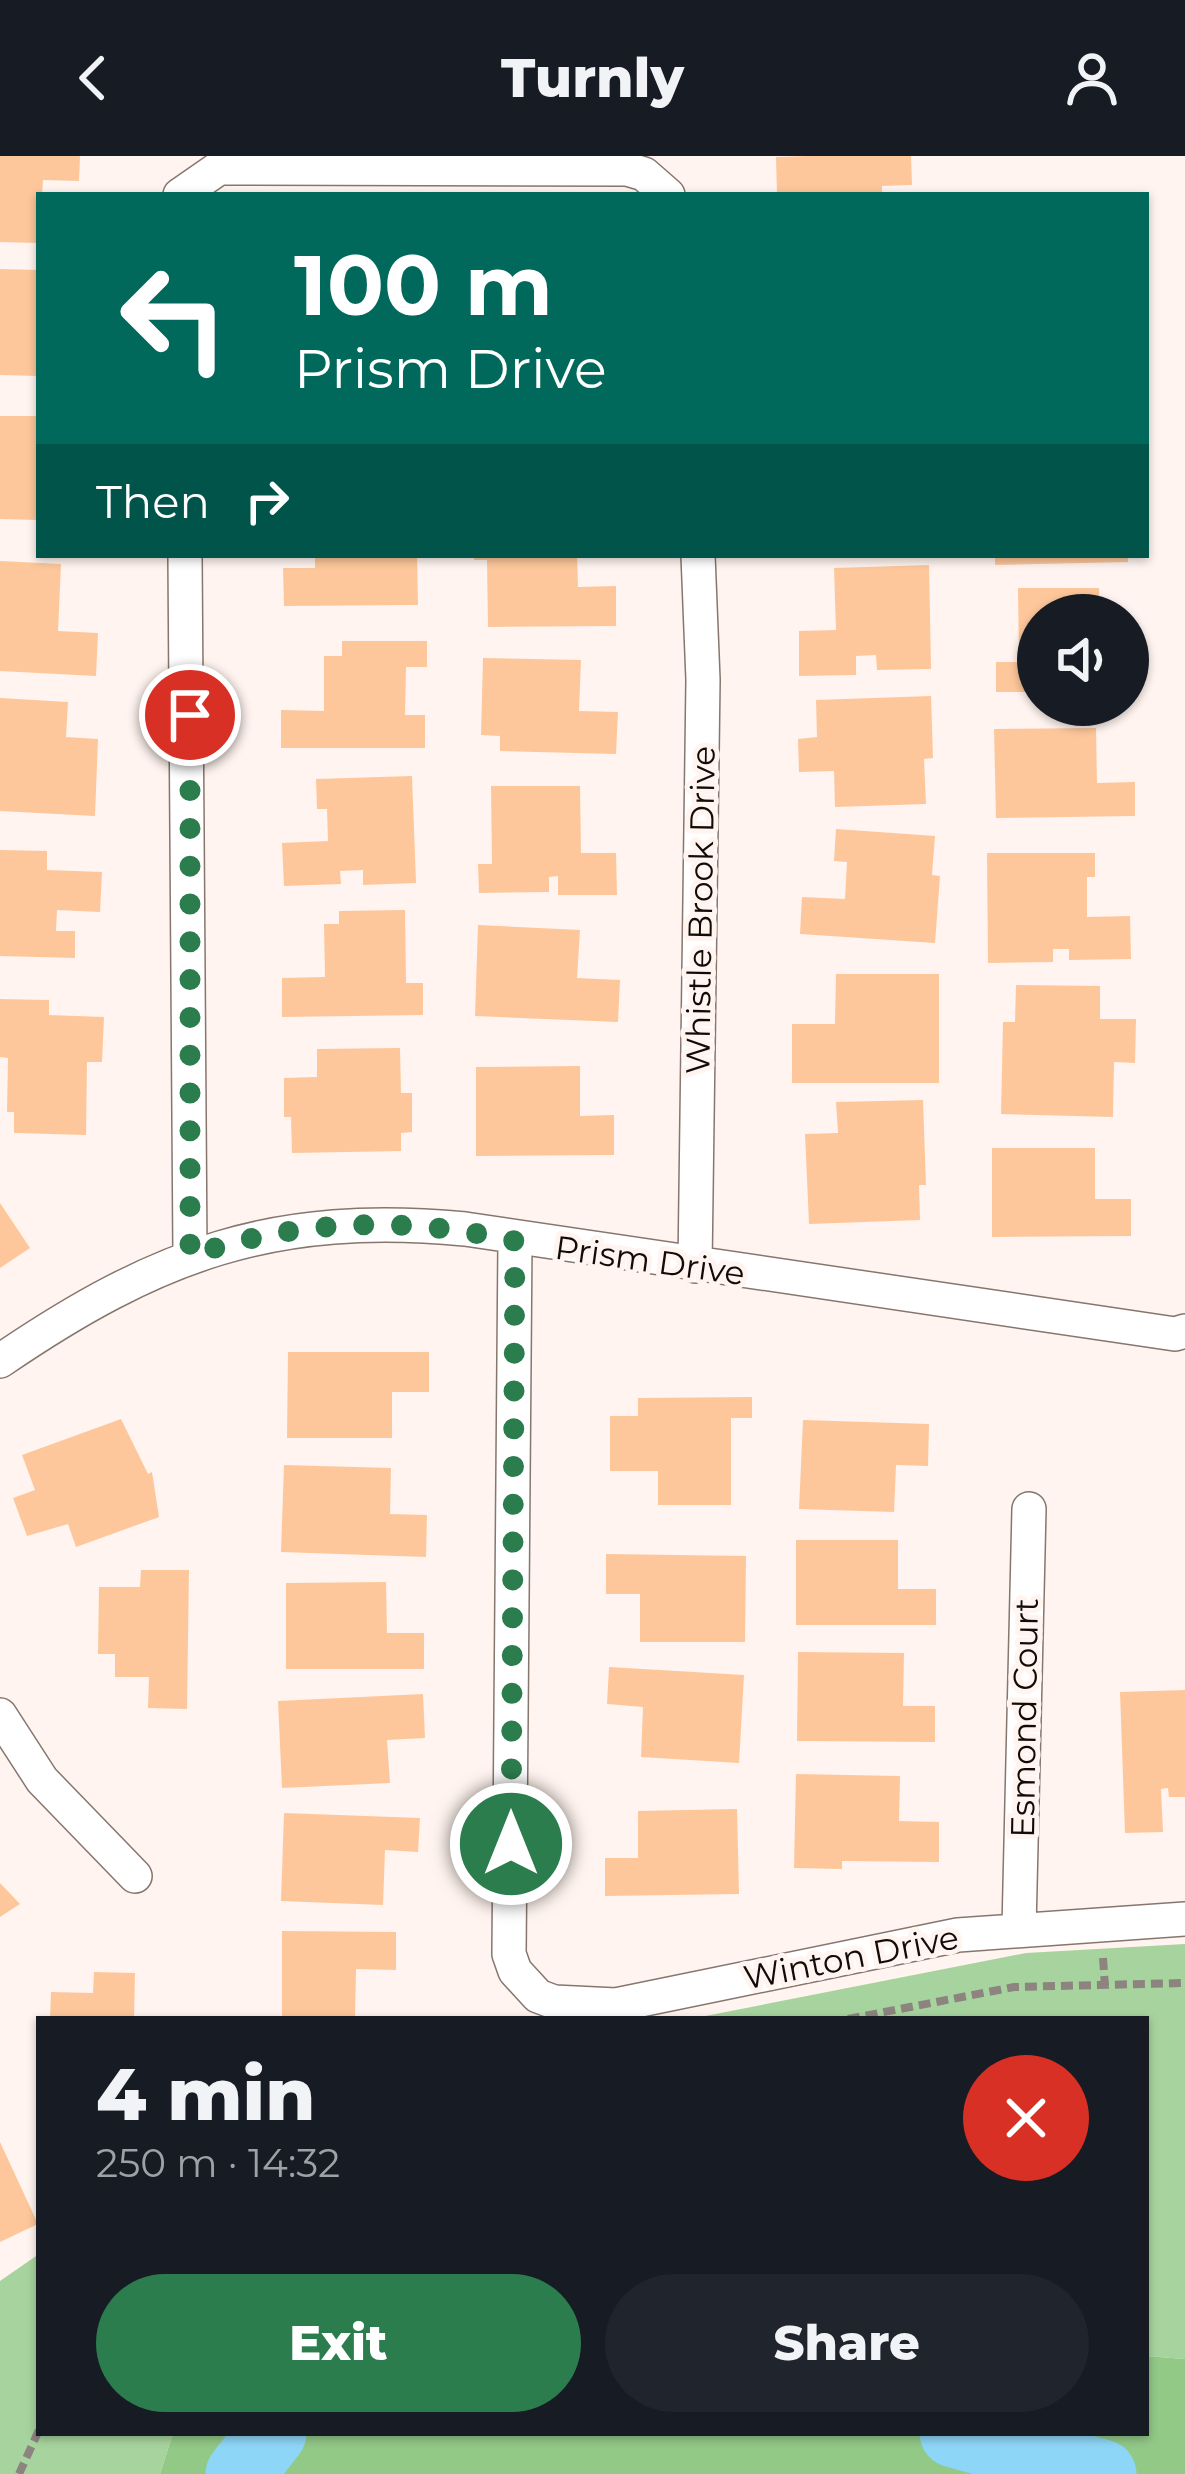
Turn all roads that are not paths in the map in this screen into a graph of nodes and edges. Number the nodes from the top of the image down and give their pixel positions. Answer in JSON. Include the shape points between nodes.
{"nodes":[{"id":1,"x":183,"y":192,"type":"edge"},
{"id":2,"x":665,"y":192,"type":"edge"},
{"id":3,"x":185,"y":558,"type":"edge"},
{"id":4,"x":698,"y":558,"type":"edge"},
{"id":5,"x":515,"y":1241,"type":"junction"},
{"id":6,"x":190,"y":1256,"type":"junction"},
{"id":7,"x":695,"y":1266,"type":"junction"},
{"id":8,"x":1185,"y":1330,"type":"edge"},
{"id":9,"x":0,"y":1360,"type":"edge"},
{"id":10,"x":1029,"y":1509,"type":"dead end"},
{"id":11,"x":0,"y":1715,"type":"edge"},
{"id":12,"x":135,"y":1876,"type":"dead end"},
{"id":13,"x":1185,"y":1919,"type":"edge"},
{"id":14,"x":1019,"y":1928,"type":"junction"}],
"edges":[{"from":1,"to":2,"type":"street","via":[[219,168],[627,170]]},
{"from":3,"to":6,"type":"street"},
{"from":4,"to":7,"type":"street","name":"Whistle Brook Drive"},
{"from":5,"to":6,"type":"street","name":"Prism Drive","via":[[382,1222],[248,1236]]},
{"from":5,"to":7,"type":"street","name":"Prism Drive"},
{"from":5,"to":14,"type":"street","name":"Winton Drive","via":[[509,1954],[524,1985],[554,2002],[616,2005]]},
{"from":6,"to":9,"type":"street","name":"Prism Drive","via":[[84,1304]]},
{"from":7,"to":8,"type":"street","name":"Prism Drive"},
{"from":10,"to":14,"type":"street","name":"Esmond Court"},
{"from":11,"to":12,"type":"street","via":[[41,1780]]},
{"from":13,"to":14,"type":"street","name":"Winton Drive"}]}
